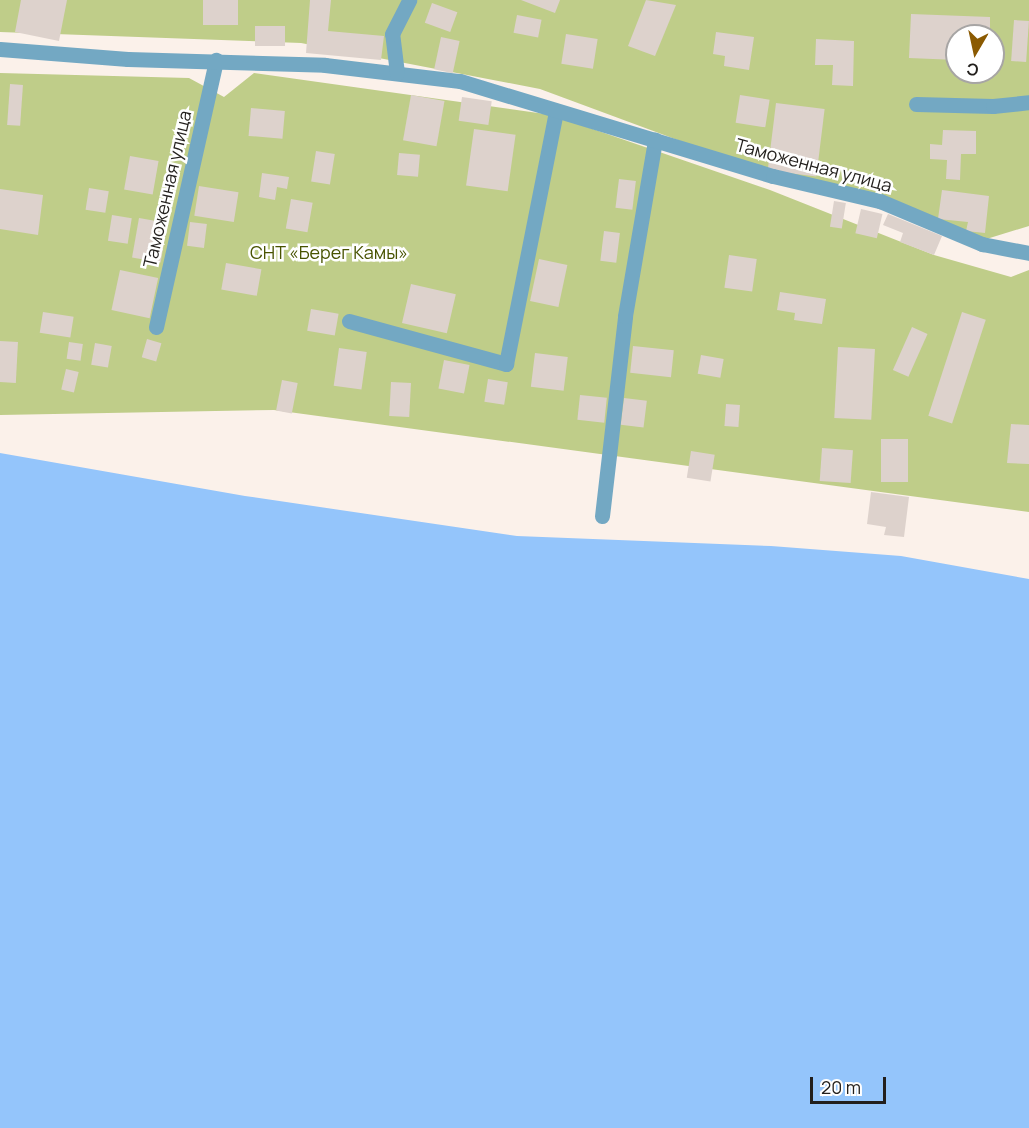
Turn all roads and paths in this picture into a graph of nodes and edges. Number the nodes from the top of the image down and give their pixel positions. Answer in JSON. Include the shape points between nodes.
{"nodes":[{"id":1,"x":408,"y":0,"type":"edge"},
{"id":2,"x":0,"y":49,"type":"edge"},
{"id":3,"x":216,"y":60,"type":"junction"},
{"id":4,"x":397,"y":73,"type":"junction"},
{"id":5,"x":1029,"y":102,"type":"edge"},
{"id":6,"x":916,"y":104,"type":"dead end"},
{"id":7,"x":556,"y":111,"type":"junction"},
{"id":8,"x":655,"y":140,"type":"junction"},
{"id":9,"x":1029,"y":253,"type":"edge"},
{"id":10,"x":349,"y":321,"type":"dead end"},
{"id":11,"x":156,"y":327,"type":"dead end"},
{"id":12,"x":602,"y":516,"type":"dead end"}],
"edges":[{"from":1,"to":4,"type":"street","via":[[392,34]]},
{"from":2,"to":3,"type":"street","name":"Таможенная улица","via":[[128,60]]},
{"from":3,"to":4,"type":"street","name":"Таможенная улица"},
{"from":3,"to":11,"type":"street","name":"Таможенная улица"},
{"from":4,"to":7,"type":"street","name":"Таможенная улица","via":[[460,81]]},
{"from":5,"to":6,"type":"street","via":[[993,106]]},
{"from":7,"to":8,"type":"street","name":"Таможенная улица"},
{"from":7,"to":10,"type":"street","via":[[506,364]]},
{"from":8,"to":9,"type":"street","name":"Таможенная улица","via":[[773,176],[880,201],[982,244]]},
{"from":8,"to":12,"type":"street","via":[[625,316]]}]}
